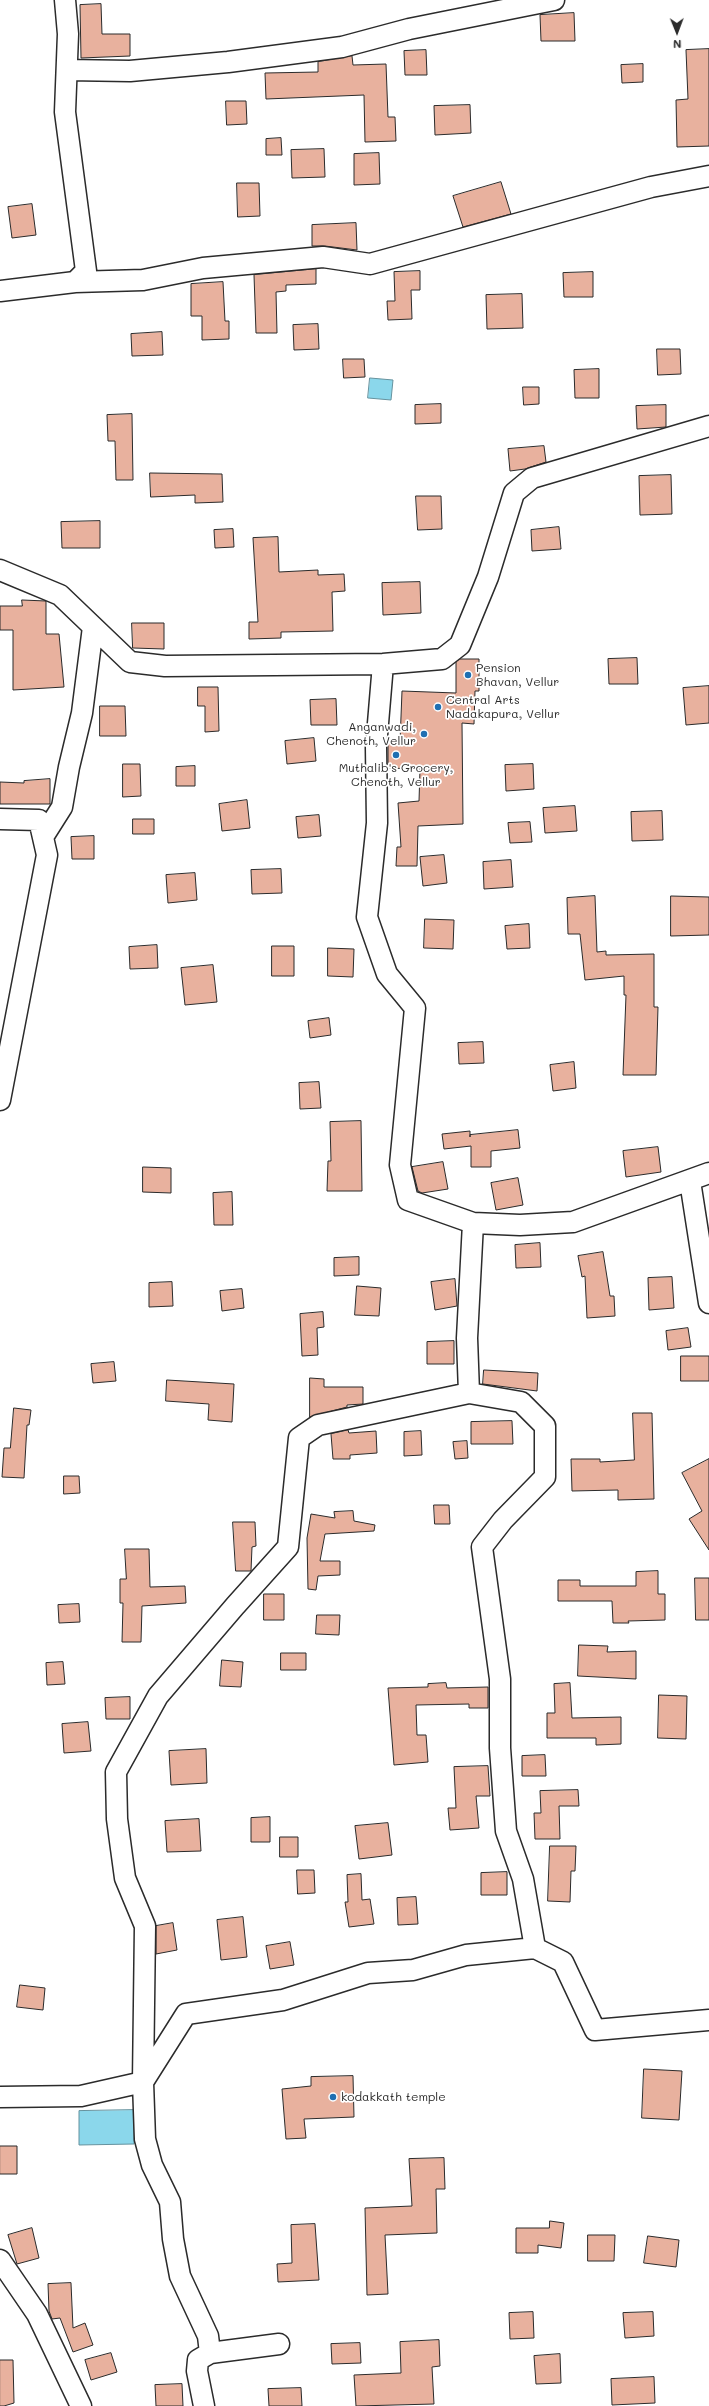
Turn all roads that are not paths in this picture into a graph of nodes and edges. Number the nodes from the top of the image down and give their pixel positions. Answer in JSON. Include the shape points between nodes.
{"nodes":[{"id":1,"x":65,"y":0,"type":"edge"},
{"id":2,"x":554,"y":0,"type":"edge"},
{"id":3,"x":67,"y":70,"type":"junction"},
{"id":4,"x":709,"y":176,"type":"edge"},
{"id":5,"x":76,"y":282,"type":"junction"},
{"id":6,"x":0,"y":291,"type":"edge"},
{"id":7,"x":709,"y":426,"type":"edge"},
{"id":8,"x":0,"y":570,"type":"edge"},
{"id":9,"x":93,"y":627,"type":"junction"},
{"id":10,"x":382,"y":664,"type":"junction"},
{"id":11,"x":0,"y":819,"type":"edge"},
{"id":12,"x":43,"y":837,"type":"junction"},
{"id":13,"x":0,"y":1100,"type":"edge"},
{"id":14,"x":709,"y":1173,"type":"edge"},
{"id":15,"x":690,"y":1181,"type":"junction"},
{"id":16,"x":473,"y":1223,"type":"junction"},
{"id":17,"x":709,"y":1302,"type":"edge"},
{"id":18,"x":469,"y":1394,"type":"junction"},
{"id":19,"x":535,"y":1948,"type":"junction"},
{"id":20,"x":709,"y":2020,"type":"edge"},
{"id":21,"x":143,"y":2082,"type":"junction"},
{"id":22,"x":0,"y":2097,"type":"edge"},
{"id":23,"x":0,"y":2260,"type":"edge"},
{"id":24,"x":279,"y":2344,"type":"dead end"},
{"id":25,"x":210,"y":2353,"type":"junction"},
{"id":26,"x":81,"y":2406,"type":"edge"},
{"id":27,"x":204,"y":2406,"type":"edge"}],
"edges":[{"from":1,"to":3,"type":"street","via":[[68,34]]},
{"from":2,"to":3,"type":"street","via":[[409,29],[334,48],[228,62],[130,71]]},
{"from":3,"to":5,"type":"street","via":[[66,112],[86,270]]},
{"from":4,"to":5,"type":"street","via":[[644,189],[370,264],[323,257],[203,268],[143,280]]},
{"from":5,"to":6,"type":"street"},
{"from":7,"to":10,"type":"street","via":[[532,478],[514,493],[488,577],[460,645],[442,659]]},
{"from":8,"to":9,"type":"street","via":[[60,595]]},
{"from":9,"to":10,"type":"street","via":[[130,662],[165,666]]},
{"from":9,"to":12,"type":"street","via":[[82,713],[62,807]]},
{"from":10,"to":16,"type":"street","via":[[376,748],[376,823],[367,917],[387,974],[415,1008],[400,1166],[408,1200]]},
{"from":11,"to":12,"type":"street","via":[[39,820]]},
{"from":12,"to":13,"type":"street","via":[[47,855]]},
{"from":14,"to":15,"type":"street"},
{"from":15,"to":16,"type":"street","via":[[573,1222],[520,1225]]},
{"from":15,"to":17,"type":"street"},
{"from":16,"to":18,"type":"street","via":[[466,1338]]},
{"from":18,"to":19,"type":"street","via":[[520,1402],[545,1426],[545,1477],[482,1547],[500,1680],[500,1748],[506,1831],[523,1879]]},
{"from":18,"to":21,"type":"street","via":[[318,1425],[299,1438],[288,1547],[158,1696],[116,1772],[117,1819],[125,1878],[145,1926]]},
{"from":19,"to":20,"type":"street","via":[[564,1962],[595,2030]]},
{"from":19,"to":21,"type":"street","via":[[466,1955],[413,1970],[368,1973],[283,2000],[186,2014]]},
{"from":21,"to":22,"type":"street","via":[[81,2096]]},
{"from":21,"to":25,"type":"street","via":[[147,2146],[152,2165],[170,2202],[180,2276],[208,2336]]},
{"from":23,"to":26,"type":"street","via":[[37,2314]]},
{"from":24,"to":25,"type":"street"},
{"from":25,"to":27,"type":"street","via":[[198,2360],[197,2371]]}]}
